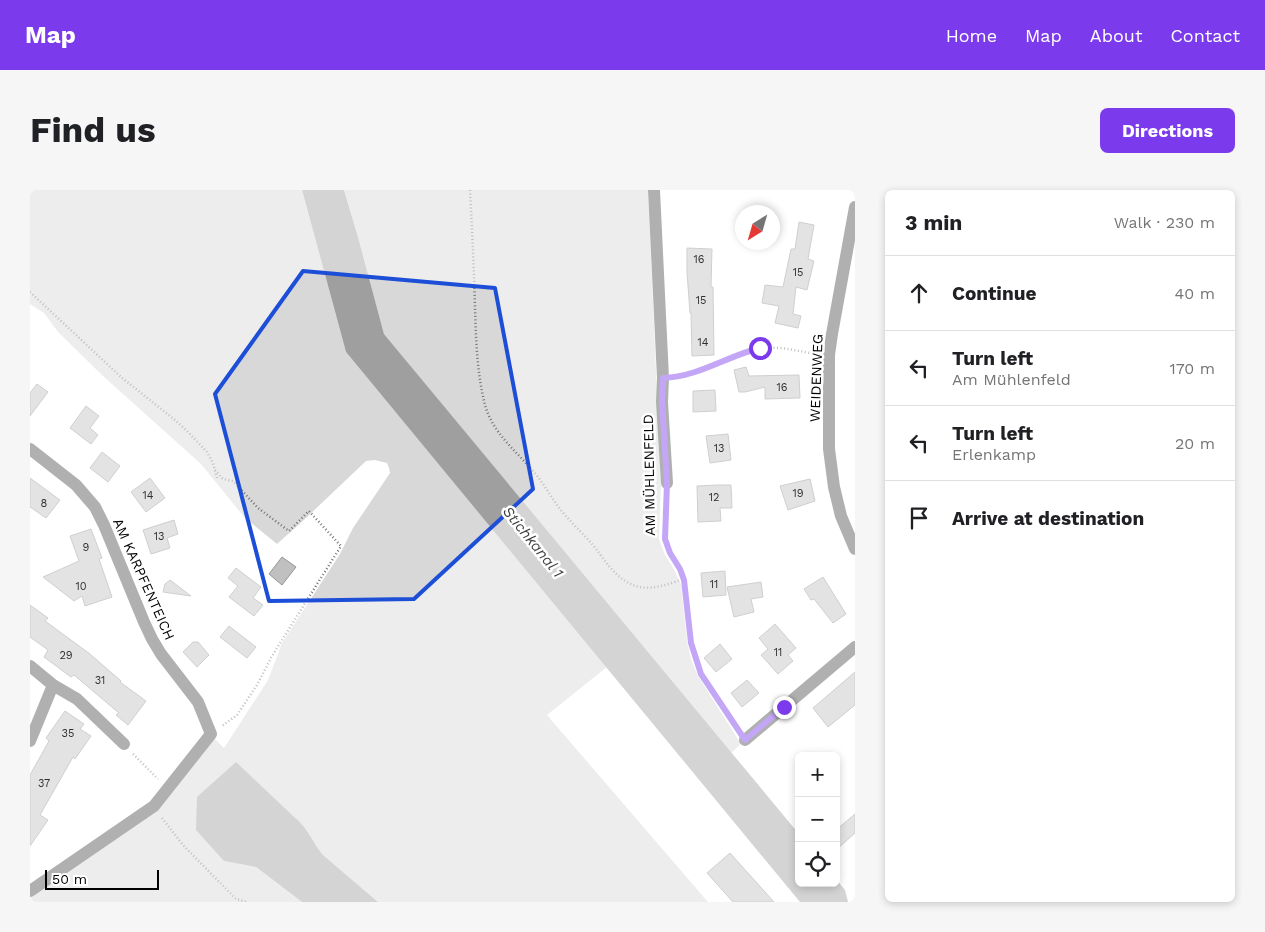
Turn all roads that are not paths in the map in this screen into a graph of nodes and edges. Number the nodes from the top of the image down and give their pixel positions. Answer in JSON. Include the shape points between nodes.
{"nodes":[{"id":1,"x":654,"y":190,"type":"edge"},
{"id":2,"x":855,"y":207,"type":"edge"},
{"id":3,"x":30,"y":449,"type":"edge"},
{"id":4,"x":667,"y":483,"type":"road end"},
{"id":5,"x":855,"y":549,"type":"edge"},
{"id":6,"x":855,"y":647,"type":"edge"},
{"id":7,"x":30,"y":666,"type":"edge"},
{"id":8,"x":53,"y":685,"type":"junction"},
{"id":9,"x":745,"y":740,"type":"road end"},
{"id":10,"x":30,"y":741,"type":"edge"},
{"id":11,"x":124,"y":744,"type":"road end"},
{"id":12,"x":30,"y":891,"type":"edge"}],
"edges":[{"from":1,"to":4,"type":"street","name":"AM MÜHLENFELD"},
{"from":2,"to":5,"type":"street","name":"WEIDENWEG","via":[[829,355],[829,449],[834,487],[841,516]]},
{"from":3,"to":12,"type":"street","name":"AM KARPFENTEICH","via":[[76,485],[96,507],[152,638],[198,702],[211,734],[154,806]]},
{"from":6,"to":9,"type":"street"},
{"from":7,"to":8,"type":"street"},
{"from":8,"to":10,"type":"street"},
{"from":8,"to":11,"type":"street","via":[[77,698]]}]}
